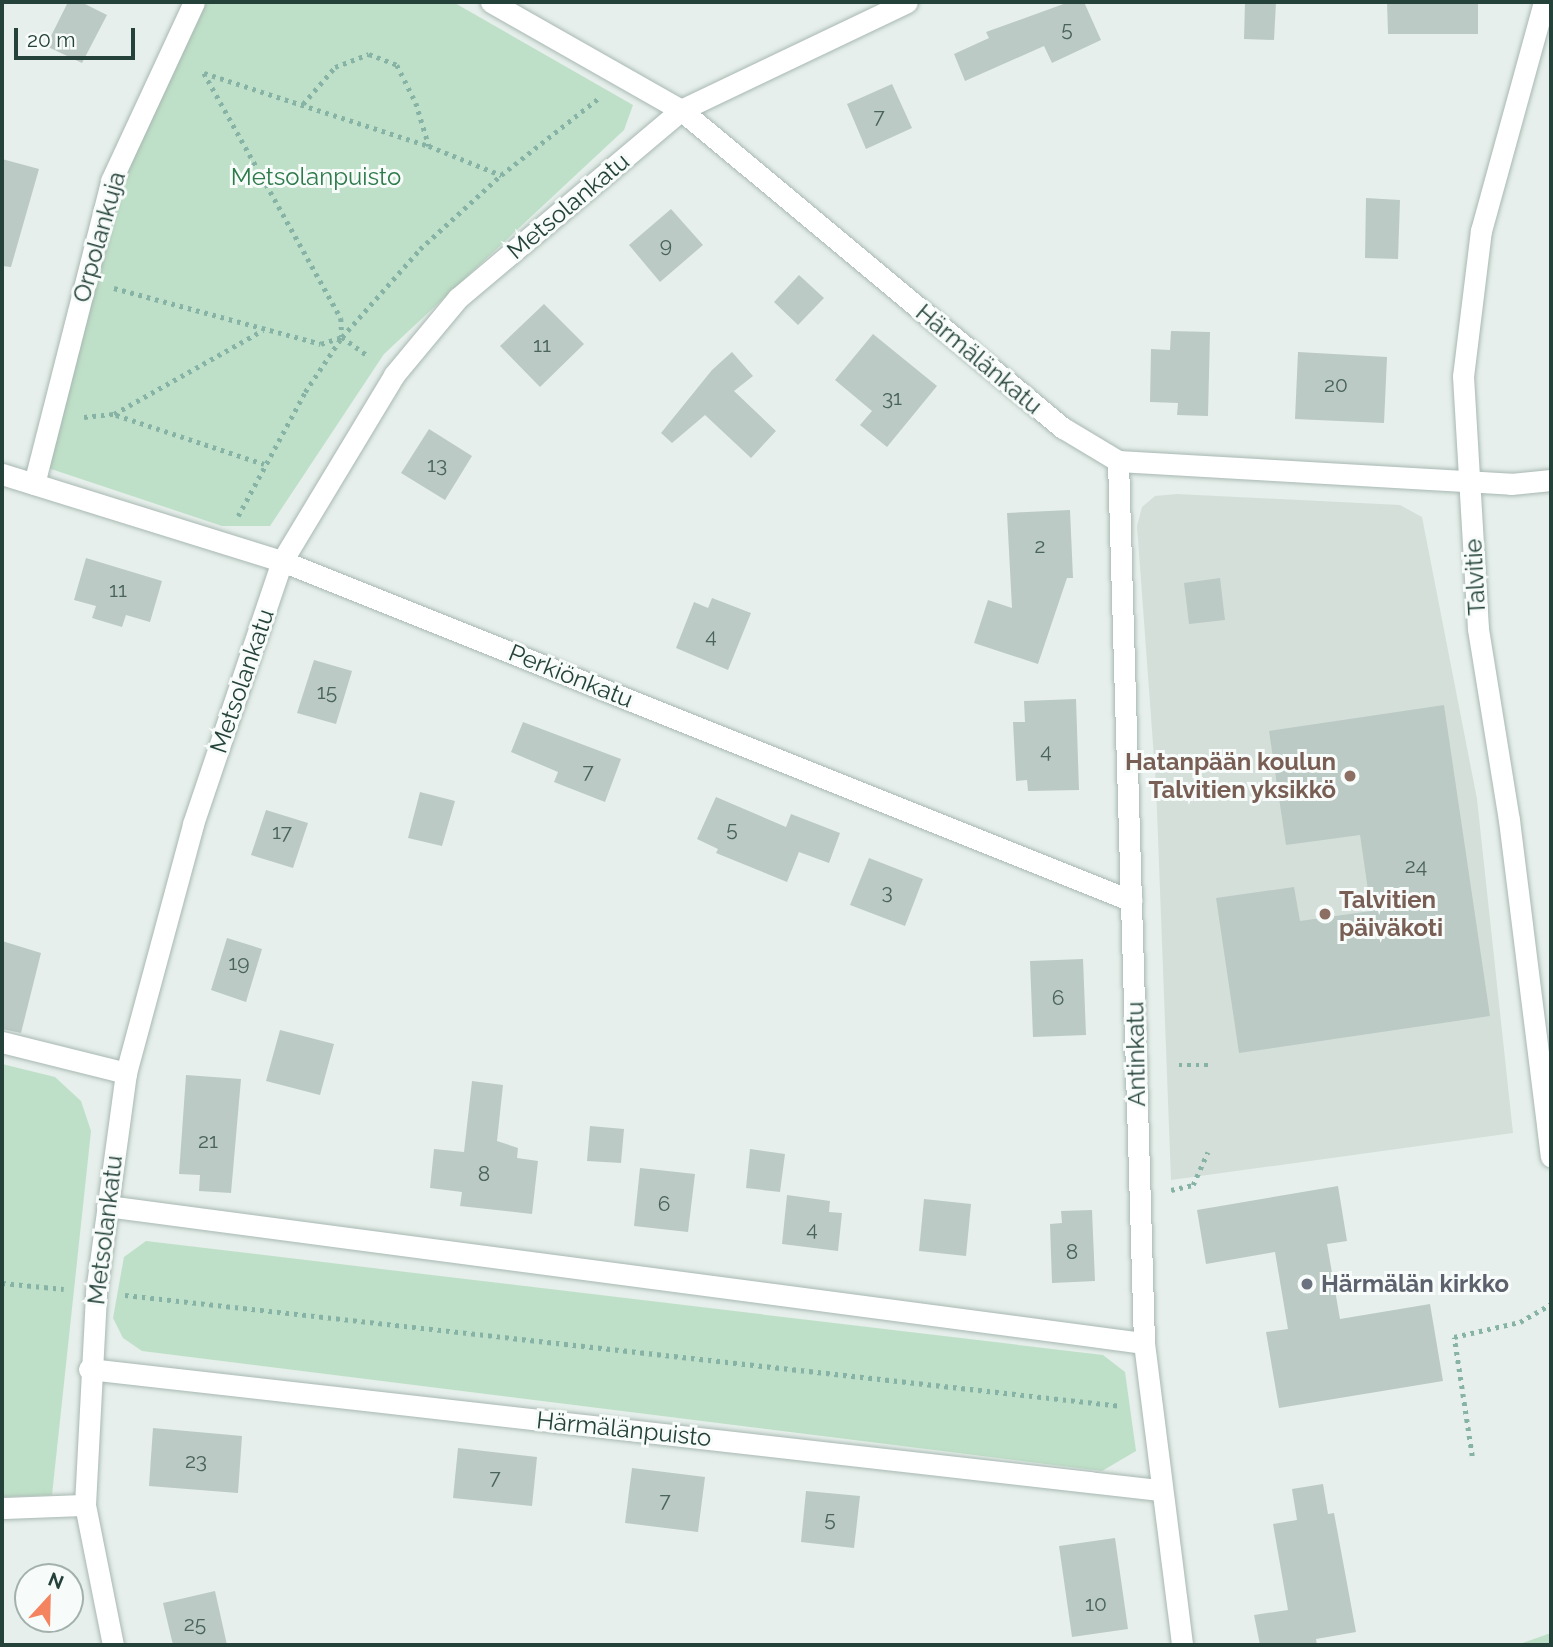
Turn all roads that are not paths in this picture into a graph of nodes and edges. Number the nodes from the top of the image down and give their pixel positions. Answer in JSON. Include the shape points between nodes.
{"nodes":[{"id":1,"x":194,"y":2,"type":"edge"},
{"id":2,"x":491,"y":2,"type":"edge"},
{"id":3,"x":907,"y":2,"type":"edge"},
{"id":4,"x":1544,"y":2,"type":"edge"},
{"id":5,"x":681,"y":110,"type":"junction"},
{"id":6,"x":1118,"y":461,"type":"junction"},
{"id":7,"x":2,"y":474,"type":"edge"},
{"id":8,"x":1551,"y":480,"type":"edge"},
{"id":9,"x":1467,"y":481,"type":"junction"},
{"id":10,"x":34,"y":484,"type":"junction"},
{"id":11,"x":282,"y":561,"type":"junction"},
{"id":12,"x":1132,"y":901,"type":"junction"},
{"id":13,"x":2,"y":1042,"type":"edge"},
{"id":14,"x":126,"y":1073,"type":"junction"},
{"id":15,"x":1551,"y":1156,"type":"edge"},
{"id":16,"x":107,"y":1206,"type":"junction"},
{"id":17,"x":1144,"y":1343,"type":"junction"},
{"id":18,"x":89,"y":1369,"type":"junction"},
{"id":19,"x":1160,"y":1490,"type":"junction"},
{"id":20,"x":85,"y":1505,"type":"junction"},
{"id":21,"x":2,"y":1508,"type":"edge"},
{"id":22,"x":113,"y":1645,"type":"edge"},
{"id":23,"x":1182,"y":1645,"type":"edge"}],
"edges":[{"from":1,"to":10,"type":"street","name":"Orpolankuja","via":[[111,181]]},
{"from":2,"to":5,"type":"street","name":"Härmälänkatu"},
{"from":3,"to":5,"type":"street","name":"Metsolankatu"},
{"from":4,"to":9,"type":"street","name":"Talvitie","via":[[1481,230],[1463,376]]},
{"from":5,"to":6,"type":"street","name":"Härmälänkatu","via":[[1063,428]]},
{"from":5,"to":11,"type":"street","name":"Metsolankatu","via":[[458,298],[394,376]]},
{"from":6,"to":9,"type":"street","name":"Härmälänkatu"},
{"from":6,"to":12,"type":"street","name":"Antinkatu"},
{"from":7,"to":10,"type":"street","name":"Perkiönkatu"},
{"from":8,"to":9,"type":"street","name":"Härmälänkatu","via":[[1511,484]]},
{"from":9,"to":15,"type":"street","name":"Talvitie","via":[[1478,629],[1509,820]]},
{"from":10,"to":11,"type":"street","name":"Perkiönkatu"},
{"from":11,"to":12,"type":"street","name":"Perkiönkatu"},
{"from":11,"to":14,"type":"street","name":"Metsolankatu","via":[[193,824]]},
{"from":12,"to":17,"type":"street","name":"Antinkatu"},
{"from":13,"to":14,"type":"street"},
{"from":14,"to":16,"type":"street","name":"Metsolankatu"},
{"from":16,"to":17,"type":"street"},
{"from":16,"to":18,"type":"street","name":"Metsolankatu"},
{"from":17,"to":19,"type":"street","name":"Antinkatu"},
{"from":18,"to":19,"type":"street","name":"Härmälänpuisto"},
{"from":18,"to":20,"type":"street","name":"Metsolankatu"},
{"from":19,"to":23,"type":"street","name":"Antinkatu"},
{"from":20,"to":21,"type":"street"},
{"from":20,"to":22,"type":"street","name":"Metsolankatu"}]}
